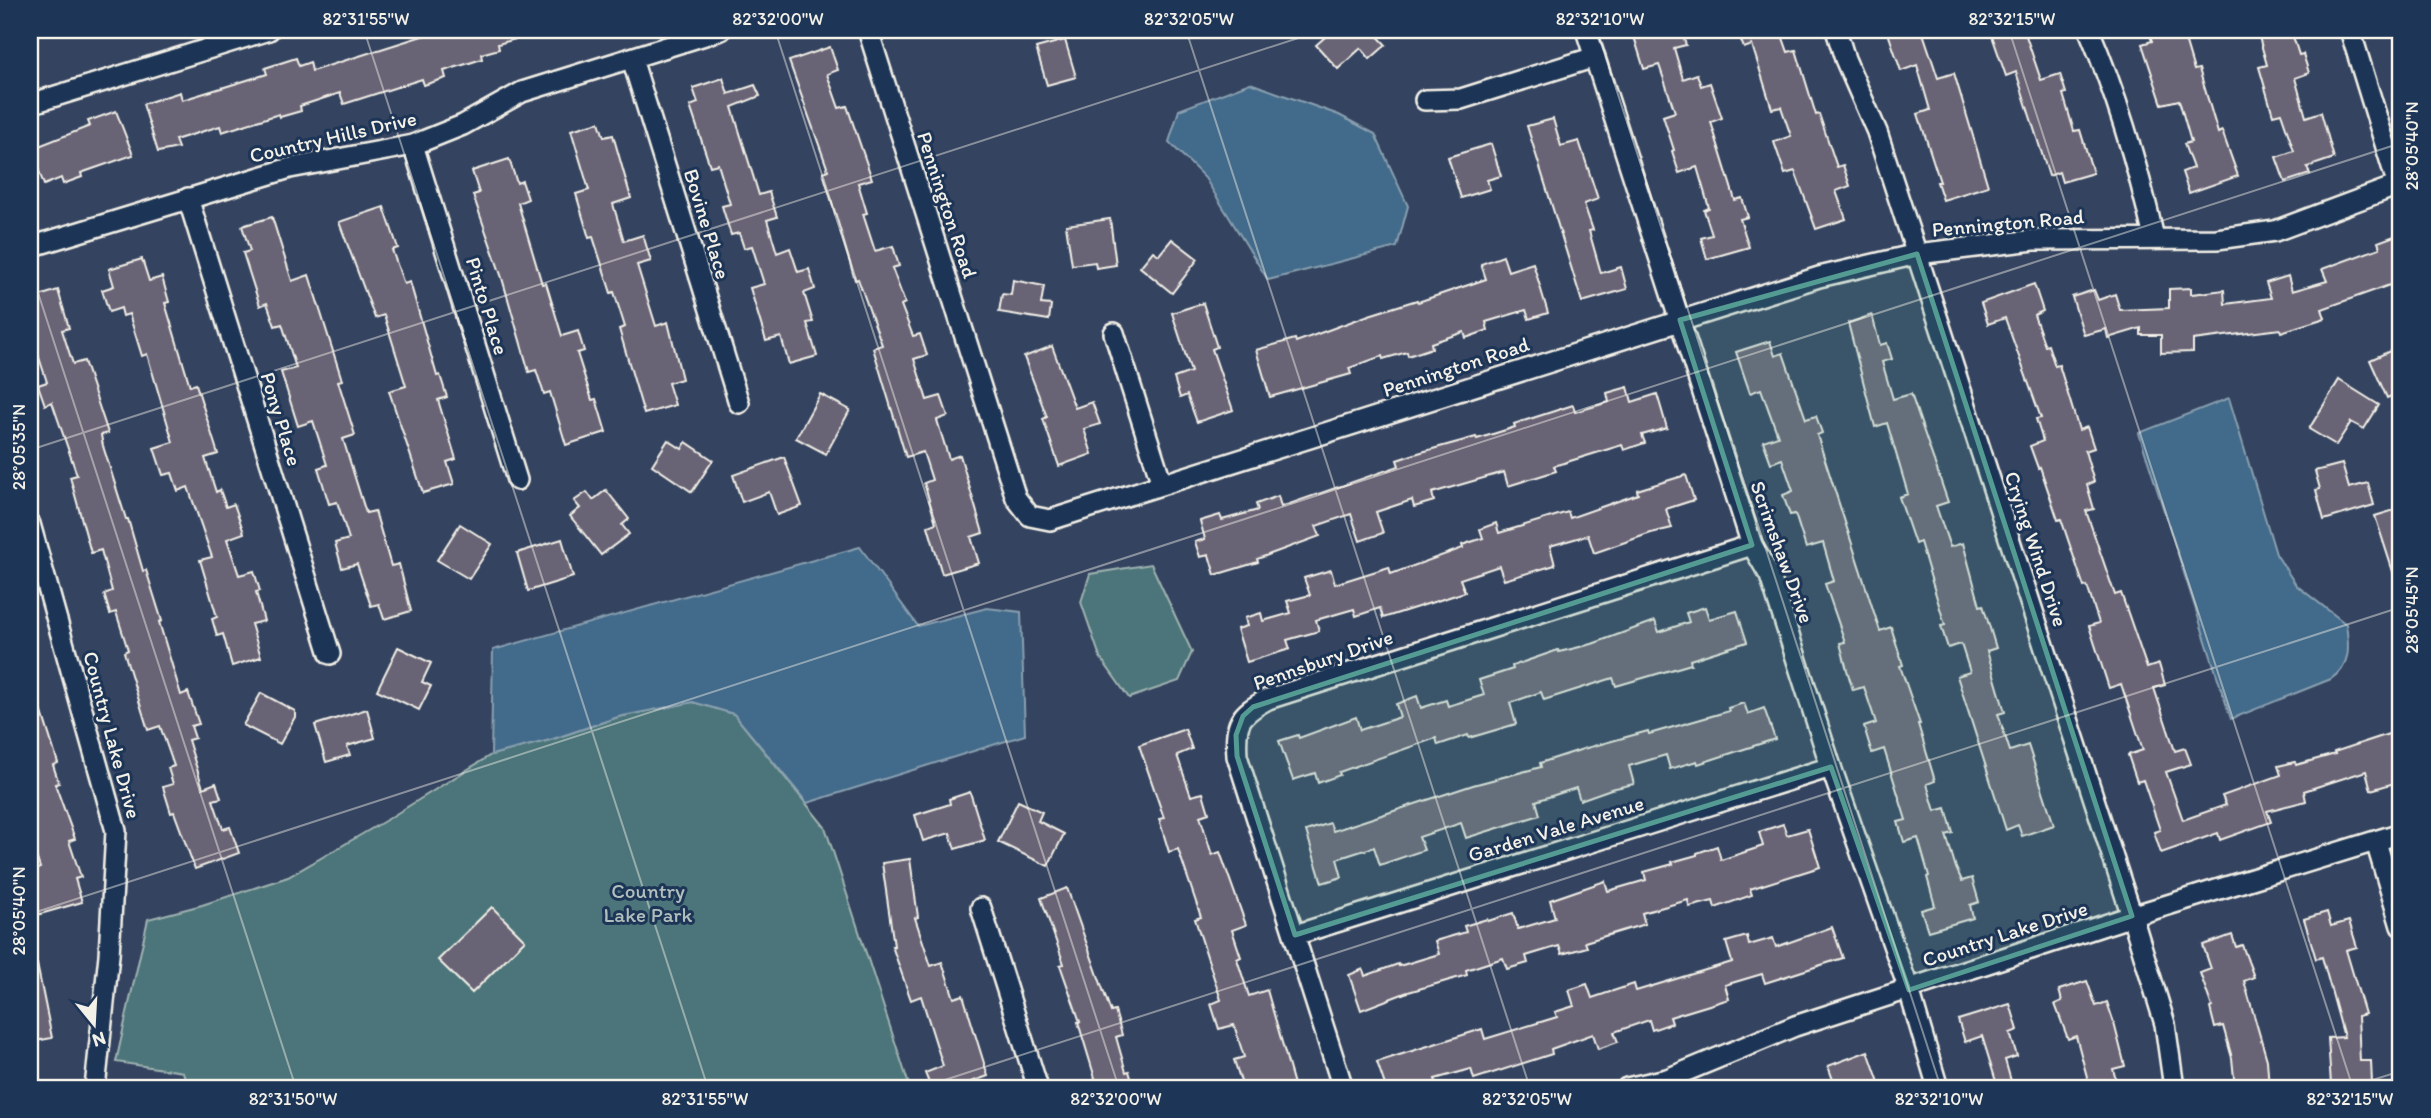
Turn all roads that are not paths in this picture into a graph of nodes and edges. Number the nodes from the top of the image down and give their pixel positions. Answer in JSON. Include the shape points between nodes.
{"nodes":[{"id":1,"x":269,"y":30,"type":"edge"},
{"id":2,"x":721,"y":30,"type":"edge"},
{"id":3,"x":868,"y":30,"type":"edge"},
{"id":4,"x":1586,"y":30,"type":"edge"},
{"id":5,"x":1836,"y":30,"type":"edge"},
{"id":6,"x":2089,"y":30,"type":"edge"},
{"id":7,"x":2350,"y":30,"type":"edge"},
{"id":8,"x":1595,"y":57,"type":"junction"},
{"id":9,"x":632,"y":59,"type":"junction"},
{"id":10,"x":1425,"y":100,"type":"dead end"},
{"id":11,"x":30,"y":104,"type":"edge"},
{"id":12,"x":413,"y":145,"type":"junction"},
{"id":13,"x":2400,"y":185,"type":"edge"},
{"id":14,"x":188,"y":198,"type":"junction"},
{"id":15,"x":2154,"y":238,"type":"junction"},
{"id":16,"x":30,"y":247,"type":"edge"},
{"id":17,"x":1917,"y":254,"type":"junction"},
{"id":18,"x":1680,"y":320,"type":"junction"},
{"id":19,"x":1114,"y":333,"type":"dead end"},
{"id":20,"x":739,"y":403,"type":"dead end"},
{"id":21,"x":517,"y":480,"type":"dead end"},
{"id":22,"x":1162,"y":484,"type":"junction"},
{"id":23,"x":30,"y":524,"type":"edge"},
{"id":24,"x":1752,"y":545,"type":"junction"},
{"id":25,"x":330,"y":653,"type":"dead end"},
{"id":26,"x":1831,"y":767,"type":"junction"},
{"id":27,"x":2401,"y":834,"type":"edge"},
{"id":28,"x":2376,"y":842,"type":"junction"},
{"id":29,"x":981,"y":908,"type":"dead end"},
{"id":30,"x":2132,"y":916,"type":"junction"},
{"id":31,"x":2401,"y":926,"type":"edge"},
{"id":32,"x":1295,"y":935,"type":"junction"},
{"id":33,"x":1909,"y":990,"type":"junction"},
{"id":34,"x":88,"y":1088,"type":"edge"},
{"id":35,"x":94,"y":1088,"type":"edge"},
{"id":36,"x":1038,"y":1088,"type":"edge"},
{"id":37,"x":1343,"y":1088,"type":"edge"},
{"id":38,"x":1627,"y":1088,"type":"edge"},
{"id":39,"x":1938,"y":1088,"type":"edge"},
{"id":40,"x":2174,"y":1088,"type":"edge"}],
"edges":[{"from":1,"to":11,"type":"street"},
{"from":2,"to":9,"type":"street","name":"Country Hills Drive"},
{"from":3,"to":22,"type":"street","name":"Pennington Road","via":[[1016,498],[1030,516],[1050,520]]},
{"from":4,"to":8,"type":"street","name":"Scrimshaw Drive"},
{"from":5,"to":17,"type":"street","name":"Crying Wind Drive","via":[[1877,132]]},
{"from":6,"to":15,"type":"street","via":[[2105,67]]},
{"from":7,"to":13,"type":"street"},
{"from":8,"to":10,"type":"street","via":[[1461,99]]},
{"from":8,"to":18,"type":"street","name":"Scrimshaw Drive"},
{"from":9,"to":12,"type":"street","name":"Country Hills Drive","via":[[523,92],[463,125]]},
{"from":9,"to":20,"type":"street","name":"Bovine Place"},
{"from":12,"to":14,"type":"street","name":"Country Hills Drive","via":[[289,168]]},
{"from":12,"to":21,"type":"street","name":"Pinto Place"},
{"from":13,"to":15,"type":"street","name":"Pennington Road","via":[[2275,231],[2217,239]]},
{"from":14,"to":16,"type":"street","name":"Country Hills Drive"},
{"from":14,"to":25,"type":"street","name":"Pony Place"},
{"from":15,"to":17,"type":"street","name":"Pennington Road","via":[[2034,240]]},
{"from":17,"to":18,"type":"street","name":"Pennington Road","via":[[1819,277]]},
{"from":17,"to":30,"type":"street","name":"Crying Wind Drive"},
{"from":18,"to":22,"type":"street","name":"Pennington Road"},
{"from":18,"to":24,"type":"street","name":"Scrimshaw Drive"},
{"from":19,"to":22,"type":"street"},
{"from":23,"to":35,"type":"street","name":"Country Lake Drive","via":[[116,831],[110,955]]},
{"from":24,"to":26,"type":"street","name":"Scrimshaw Drive","via":[[1770,576]]},
{"from":24,"to":32,"type":"street","name":"Pennsbury Drive","via":[[1268,699],[1242,716],[1236,735],[1237,756]]},
{"from":26,"to":32,"type":"street","name":"Garden Vale Avenue"},
{"from":26,"to":33,"type":"street","name":"Scrimshaw Drive"},
{"from":27,"to":28,"type":"street","name":"Country Lake Drive"},
{"from":28,"to":30,"type":"street","name":"Country Lake Drive"},
{"from":28,"to":31,"type":"street"},
{"from":29,"to":36,"type":"street"},
{"from":30,"to":33,"type":"street","name":"Country Lake Drive"},
{"from":30,"to":40,"type":"street","name":"Crying Wind Drive","via":[[2165,1024]]},
{"from":32,"to":37,"type":"street","name":"Pennsbury Drive"},
{"from":33,"to":38,"type":"street","name":"Country Lake Drive","via":[[1795,1026],[1667,1079]]},
{"from":33,"to":39,"type":"street","name":"Scrimshaw Drive"},
{"from":34,"to":35,"type":"street"}]}
